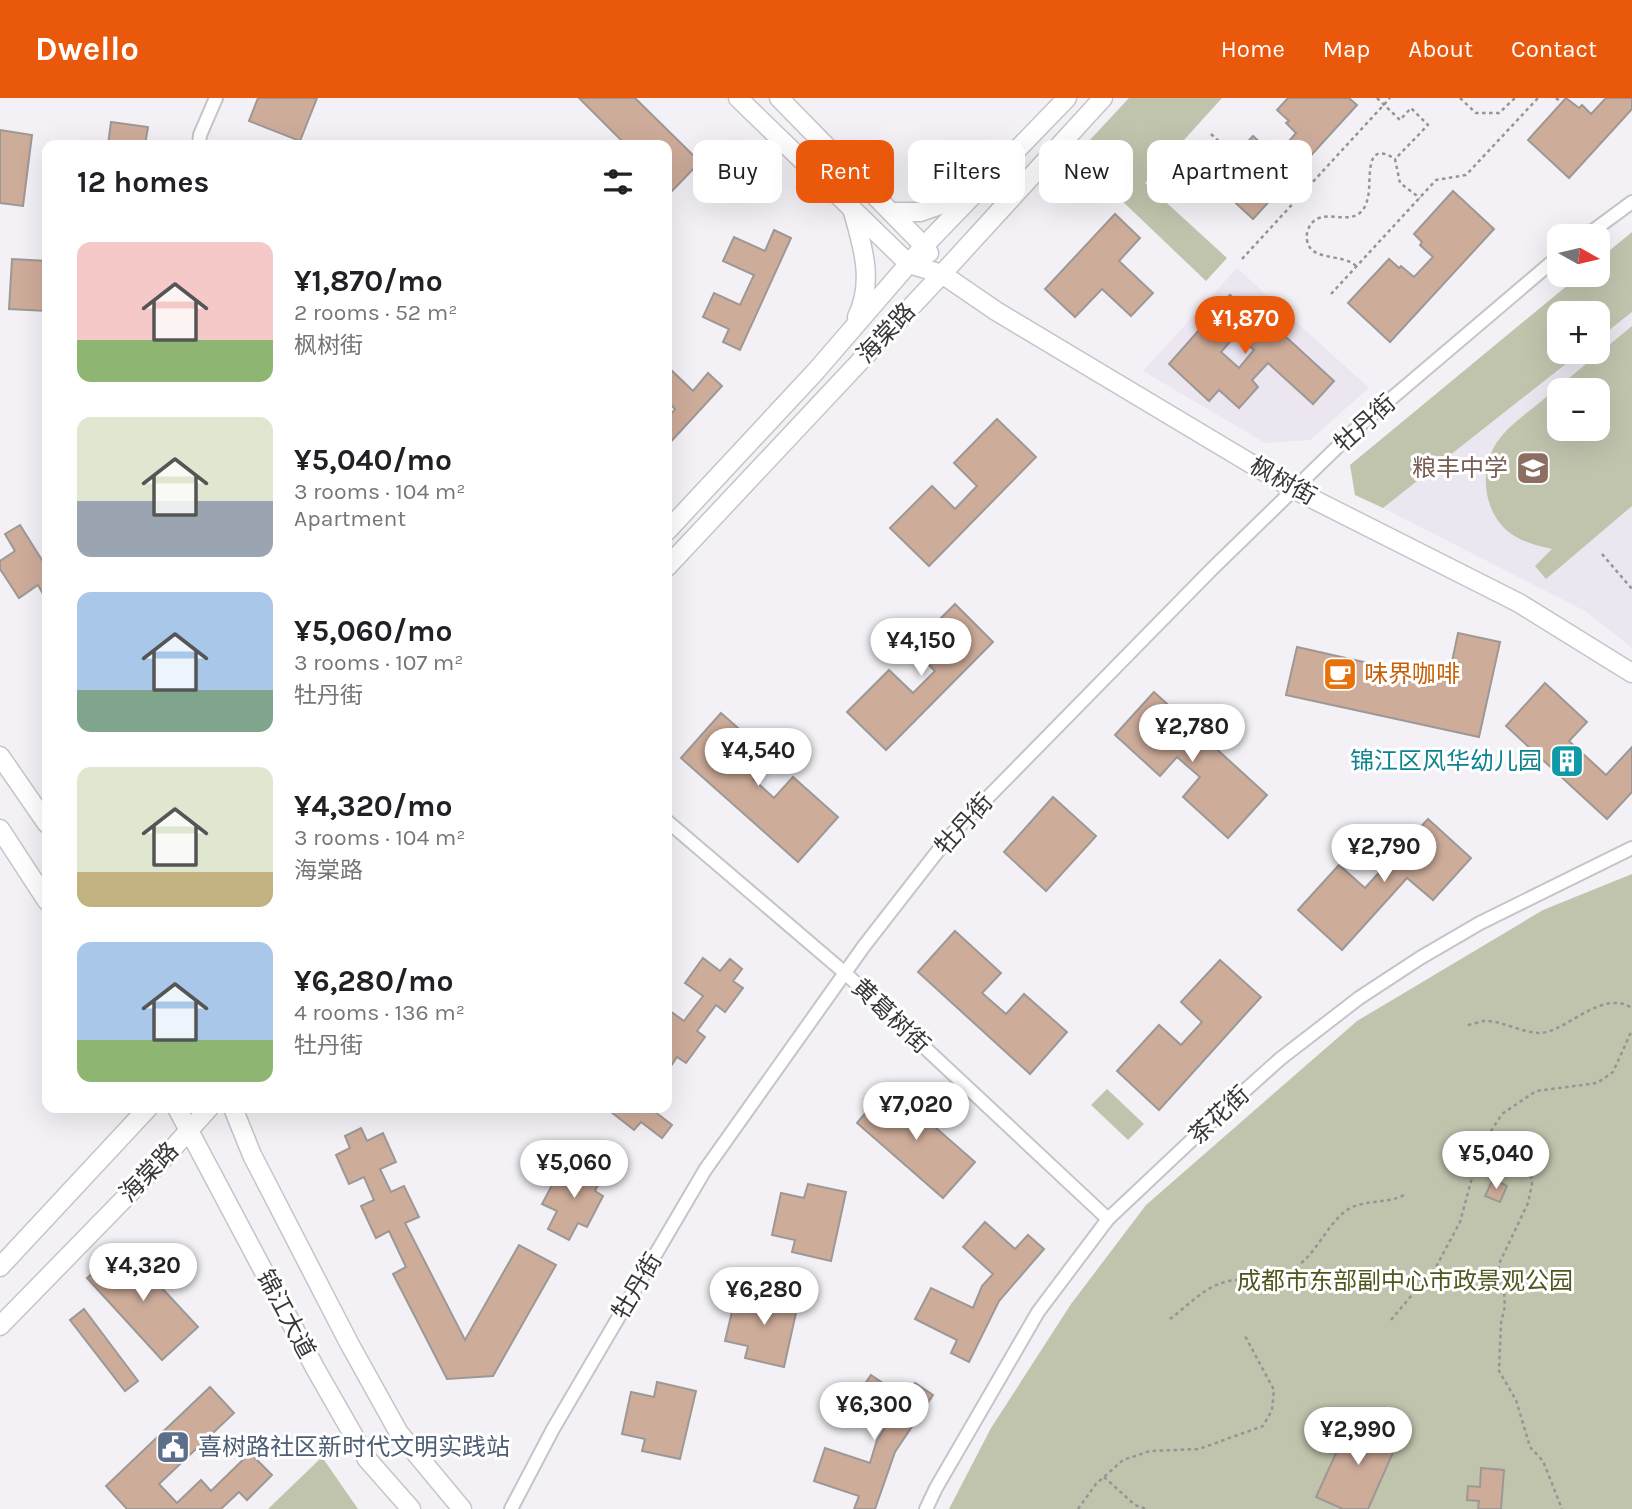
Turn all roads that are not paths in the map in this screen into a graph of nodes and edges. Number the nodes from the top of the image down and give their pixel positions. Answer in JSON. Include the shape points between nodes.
{"nodes":[{"id":1,"x":216,"y":98,"type":"edge"},
{"id":2,"x":738,"y":98,"type":"edge"},
{"id":3,"x":779,"y":98,"type":"edge"},
{"id":4,"x":1067,"y":98,"type":"edge"},
{"id":5,"x":1102,"y":98,"type":"edge"},
{"id":6,"x":200,"y":140,"type":"edge"},
{"id":7,"x":1025,"y":141,"type":"edge"},
{"id":8,"x":1632,"y":202,"type":"edge"},
{"id":9,"x":945,"y":203,"type":"edge"},
{"id":10,"x":965,"y":203,"type":"edge"},
{"id":11,"x":853,"y":212,"type":"junction"},
{"id":12,"x":891,"y":212,"type":"junction"},
{"id":13,"x":1602,"y":224,"type":"edge"},
{"id":14,"x":924,"y":246,"type":"junction"},
{"id":15,"x":909,"y":264,"type":"junction"},
{"id":16,"x":1547,"y":266,"type":"edge"},
{"id":17,"x":942,"y":274,"type":"junction"},
{"id":18,"x":846,"y":337,"type":"junction"},
{"id":19,"x":1295,"y":490,"type":"junction"},
{"id":20,"x":672,"y":526,"type":"edge"},
{"id":21,"x":672,"y":562,"type":"edge"},
{"id":22,"x":1632,"y":673,"type":"edge"},
{"id":23,"x":0,"y":757,"type":"edge"},
{"id":24,"x":42,"y":817,"type":"edge"},
{"id":25,"x":672,"y":825,"type":"edge"},
{"id":26,"x":0,"y":829,"type":"edge"},
{"id":27,"x":1632,"y":848,"type":"edge"},
{"id":28,"x":42,"y":893,"type":"edge"},
{"id":29,"x":845,"y":973,"type":"junction"},
{"id":30,"x":143,"y":1113,"type":"edge"},
{"id":31,"x":179,"y":1113,"type":"edge"},
{"id":32,"x":204,"y":1113,"type":"edge"},
{"id":33,"x":235,"y":1113,"type":"edge"},
{"id":34,"x":188,"y":1131,"type":"junction"},
{"id":35,"x":1108,"y":1219,"type":"junction"},
{"id":36,"x":0,"y":1267,"type":"edge"},
{"id":37,"x":0,"y":1326,"type":"edge"},
{"id":38,"x":411,"y":1509,"type":"edge"},
{"id":39,"x":462,"y":1509,"type":"edge"},
{"id":40,"x":512,"y":1509,"type":"edge"},
{"id":41,"x":926,"y":1509,"type":"edge"}],
"edges":[{"from":1,"to":6,"type":"street"},
{"from":2,"to":11,"type":"main road","name":"枫树街"},
{"from":3,"to":12,"type":"main road","name":"枫树街"},
{"from":4,"to":7,"type":"main road","name":"海棠路"},
{"from":5,"to":17,"type":"main road","name":"海棠路"},
{"from":8,"to":13,"type":"street"},
{"from":9,"to":12,"type":"main road","via":[[920,212]]},
{"from":10,"to":14,"type":"main road","name":"海棠路"},
{"from":11,"to":15,"type":"main road","name":"枫树街"},
{"from":11,"to":18,"type":"main road","via":[[867,285],[865,300]]},
{"from":12,"to":14,"type":"main road","name":"枫树街"},
{"from":14,"to":15,"type":"main road","name":"海棠路"},
{"from":14,"to":17,"type":"main road","name":"枫树街"},
{"from":15,"to":17,"type":"main road","name":"枫树街"},
{"from":15,"to":18,"type":"main road","name":"海棠路"},
{"from":16,"to":19,"type":"street","name":"牡丹街","via":[[1359,426]]},
{"from":17,"to":19,"type":"main road","name":"枫树街"},
{"from":17,"to":21,"type":"main road","name":"海棠路"},
{"from":18,"to":20,"type":"main road","name":"海棠路"},
{"from":19,"to":22,"type":"main road","name":"枫树街","via":[[1519,603]]},
{"from":19,"to":29,"type":"street","name":"牡丹街","via":[[948,838]]},
{"from":23,"to":24,"type":"main road"},
{"from":25,"to":29,"type":"street","name":"黄葛树街"},
{"from":26,"to":28,"type":"main road"},
{"from":27,"to":35,"type":"street","name":"茶花街","via":[[1480,923],[1359,999],[1280,1059]]},
{"from":29,"to":35,"type":"street","name":"黄葛树街"},
{"from":29,"to":40,"type":"street","name":"牡丹街","via":[[705,1170],[553,1429]]},
{"from":30,"to":36,"type":"main road","name":"海棠路"},
{"from":31,"to":34,"type":"main road","name":"锦江大道"},
{"from":32,"to":34,"type":"main road","name":"海棠路"},
{"from":33,"to":39,"type":"main road","name":"锦江大道","via":[[348,1343],[399,1433]]},
{"from":34,"to":37,"type":"main road","name":"海棠路"},
{"from":34,"to":38,"type":"main road","name":"锦江大道","via":[[367,1459]]},
{"from":35,"to":41,"type":"street","name":"茶花街","via":[[1038,1312]]}]}
